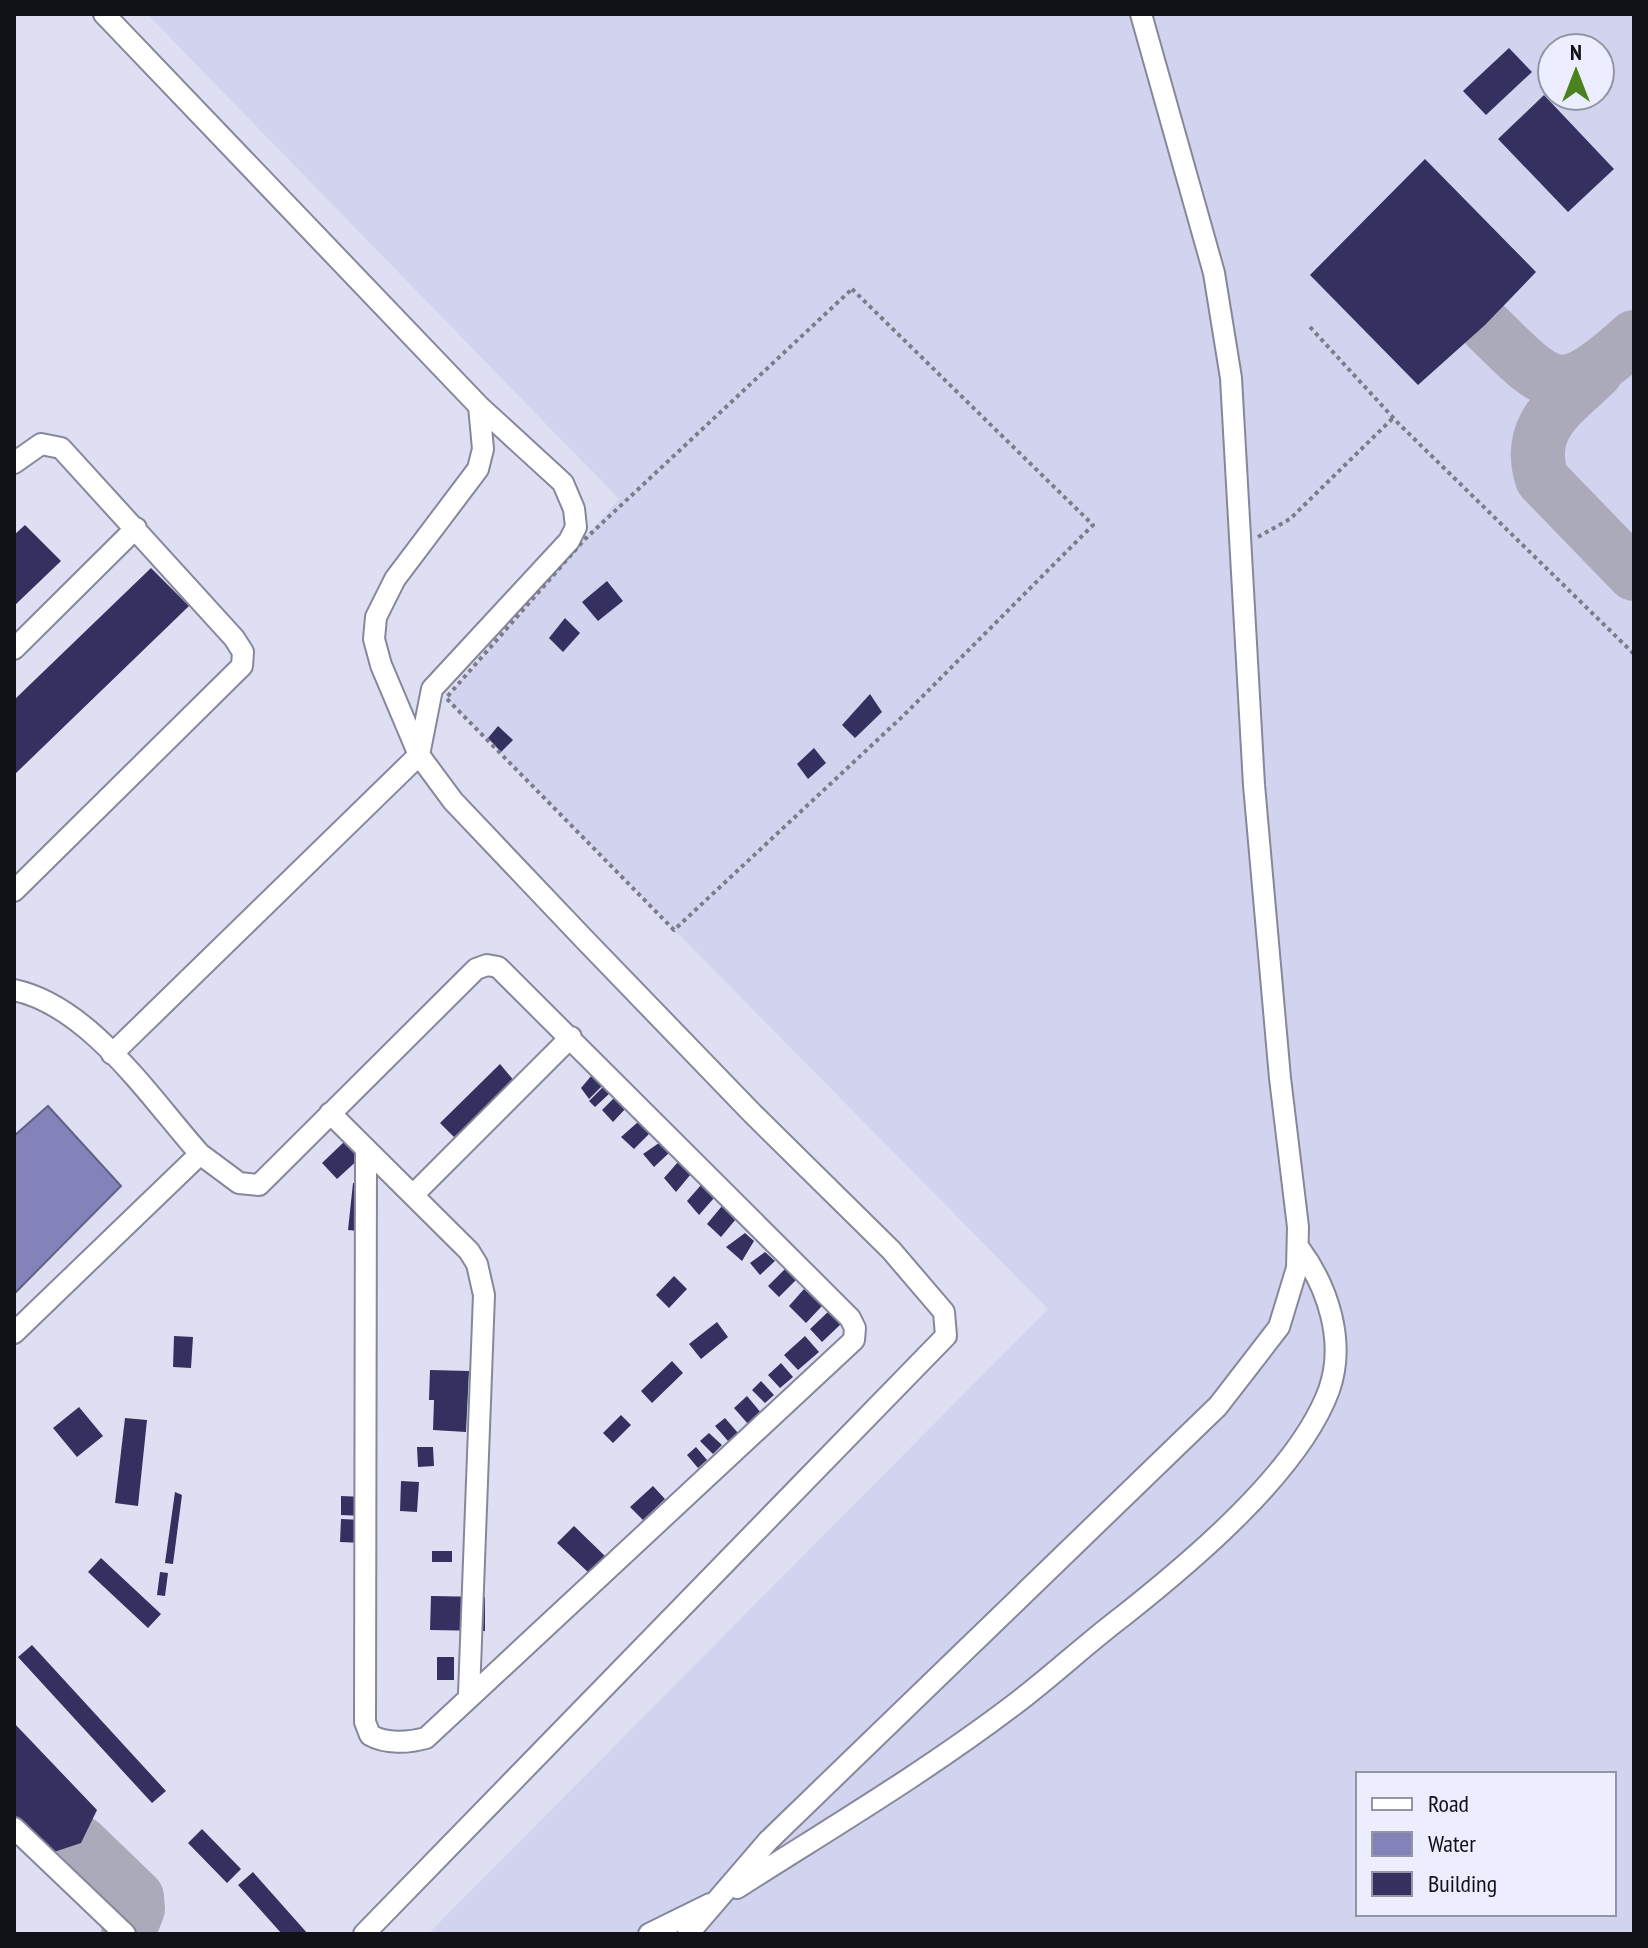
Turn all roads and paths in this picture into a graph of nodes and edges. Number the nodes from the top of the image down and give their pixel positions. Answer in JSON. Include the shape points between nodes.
{"nodes":[{"id":1,"x":104,"y":14,"type":"edge"},
{"id":2,"x":1141,"y":14,"type":"edge"},
{"id":3,"x":1310,"y":327,"type":"dead end"},
{"id":4,"x":479,"y":406,"type":"junction"},
{"id":5,"x":1393,"y":418,"type":"junction"},
{"id":6,"x":14,"y":463,"type":"edge"},
{"id":7,"x":136,"y":528,"type":"junction"},
{"id":8,"x":585,"y":539,"type":"joint"},
{"id":9,"x":1240,"y":544,"type":"junction"},
{"id":10,"x":14,"y":649,"type":"edge"},
{"id":11,"x":1634,"y":654,"type":"edge"},
{"id":12,"x":419,"y":755,"type":"junction"},
{"id":13,"x":14,"y":891,"type":"edge"},
{"id":14,"x":14,"y":990,"type":"edge"},
{"id":15,"x":571,"y":1037,"type":"junction"},
{"id":16,"x":112,"y":1054,"type":"junction"},
{"id":17,"x":330,"y":1113,"type":"junction"},
{"id":18,"x":366,"y":1149,"type":"junction"},
{"id":19,"x":200,"y":1154,"type":"junction"},
{"id":20,"x":414,"y":1194,"type":"junction"},
{"id":21,"x":1299,"y":1248,"type":"junction"},
{"id":22,"x":14,"y":1333,"type":"edge"},
{"id":23,"x":469,"y":1694,"type":"junction"},
{"id":24,"x":14,"y":1828,"type":"edge"},
{"id":25,"x":721,"y":1898,"type":"junction"},
{"id":26,"x":125,"y":1934,"type":"edge"},
{"id":27,"x":364,"y":1934,"type":"edge"},
{"id":28,"x":649,"y":1934,"type":"edge"},
{"id":29,"x":688,"y":1934,"type":"edge"}],
"edges":[{"from":1,"to":4,"type":"lane"},
{"from":2,"to":9,"type":"lane","via":[[1214,273],[1235,418]]},
{"from":3,"to":5,"type":"path"},
{"from":4,"to":12,"type":"lane","via":[[483,449],[478,469],[395,579],[376,617],[374,639],[381,665]]},
{"from":4,"to":12,"type":"lane","via":[[563,483],[576,527],[569,541],[432,689]]},
{"from":5,"to":9,"type":"path","via":[[1290,519]]},
{"from":5,"to":11,"type":"path"},
{"from":6,"to":7,"type":"lane","via":[[41,444],[61,448]]},
{"from":7,"to":10,"type":"lane"},
{"from":7,"to":13,"type":"lane","via":[[234,638],[243,652],[242,666]]},
{"from":8,"to":8,"type":"path","via":[[852,289],[1093,525],[903,716],[674,930],[446,698]]},
{"from":9,"to":21,"type":"lane","via":[[1254,785]]},
{"from":12,"to":16,"type":"lane"},
{"from":12,"to":27,"type":"lane","via":[[453,801],[585,940],[891,1250],[944,1312],[946,1336]]},
{"from":14,"to":16,"type":"lane","via":[[48,1001],[76,1019]]},
{"from":15,"to":17,"type":"lane","via":[[498,967],[487,965],[476,969]]},
{"from":15,"to":20,"type":"lane"},
{"from":15,"to":23,"type":"lane","via":[[850,1318],[854,1340]]},
{"from":16,"to":19,"type":"lane"},
{"from":17,"to":18,"type":"lane"},
{"from":17,"to":19,"type":"lane","via":[[259,1185],[239,1183]]},
{"from":18,"to":20,"type":"lane"},
{"from":18,"to":23,"type":"lane","via":[[365,1722],[370,1735],[380,1740],[415,1741],[426,1738]]},
{"from":19,"to":22,"type":"lane"},
{"from":20,"to":23,"type":"lane","via":[[469,1251],[484,1295]]},
{"from":21,"to":25,"type":"lane","via":[[1293,1288],[1279,1327],[1218,1406],[768,1841]]},
{"from":21,"to":25,"type":"lane","via":[[1329,1308],[1335,1341],[1333,1376],[1316,1415],[1243,1510],[1186,1566],[1014,1704]]},
{"from":24,"to":26,"type":"lane"},
{"from":25,"to":28,"type":"lane"},
{"from":25,"to":29,"type":"lane"}]}
